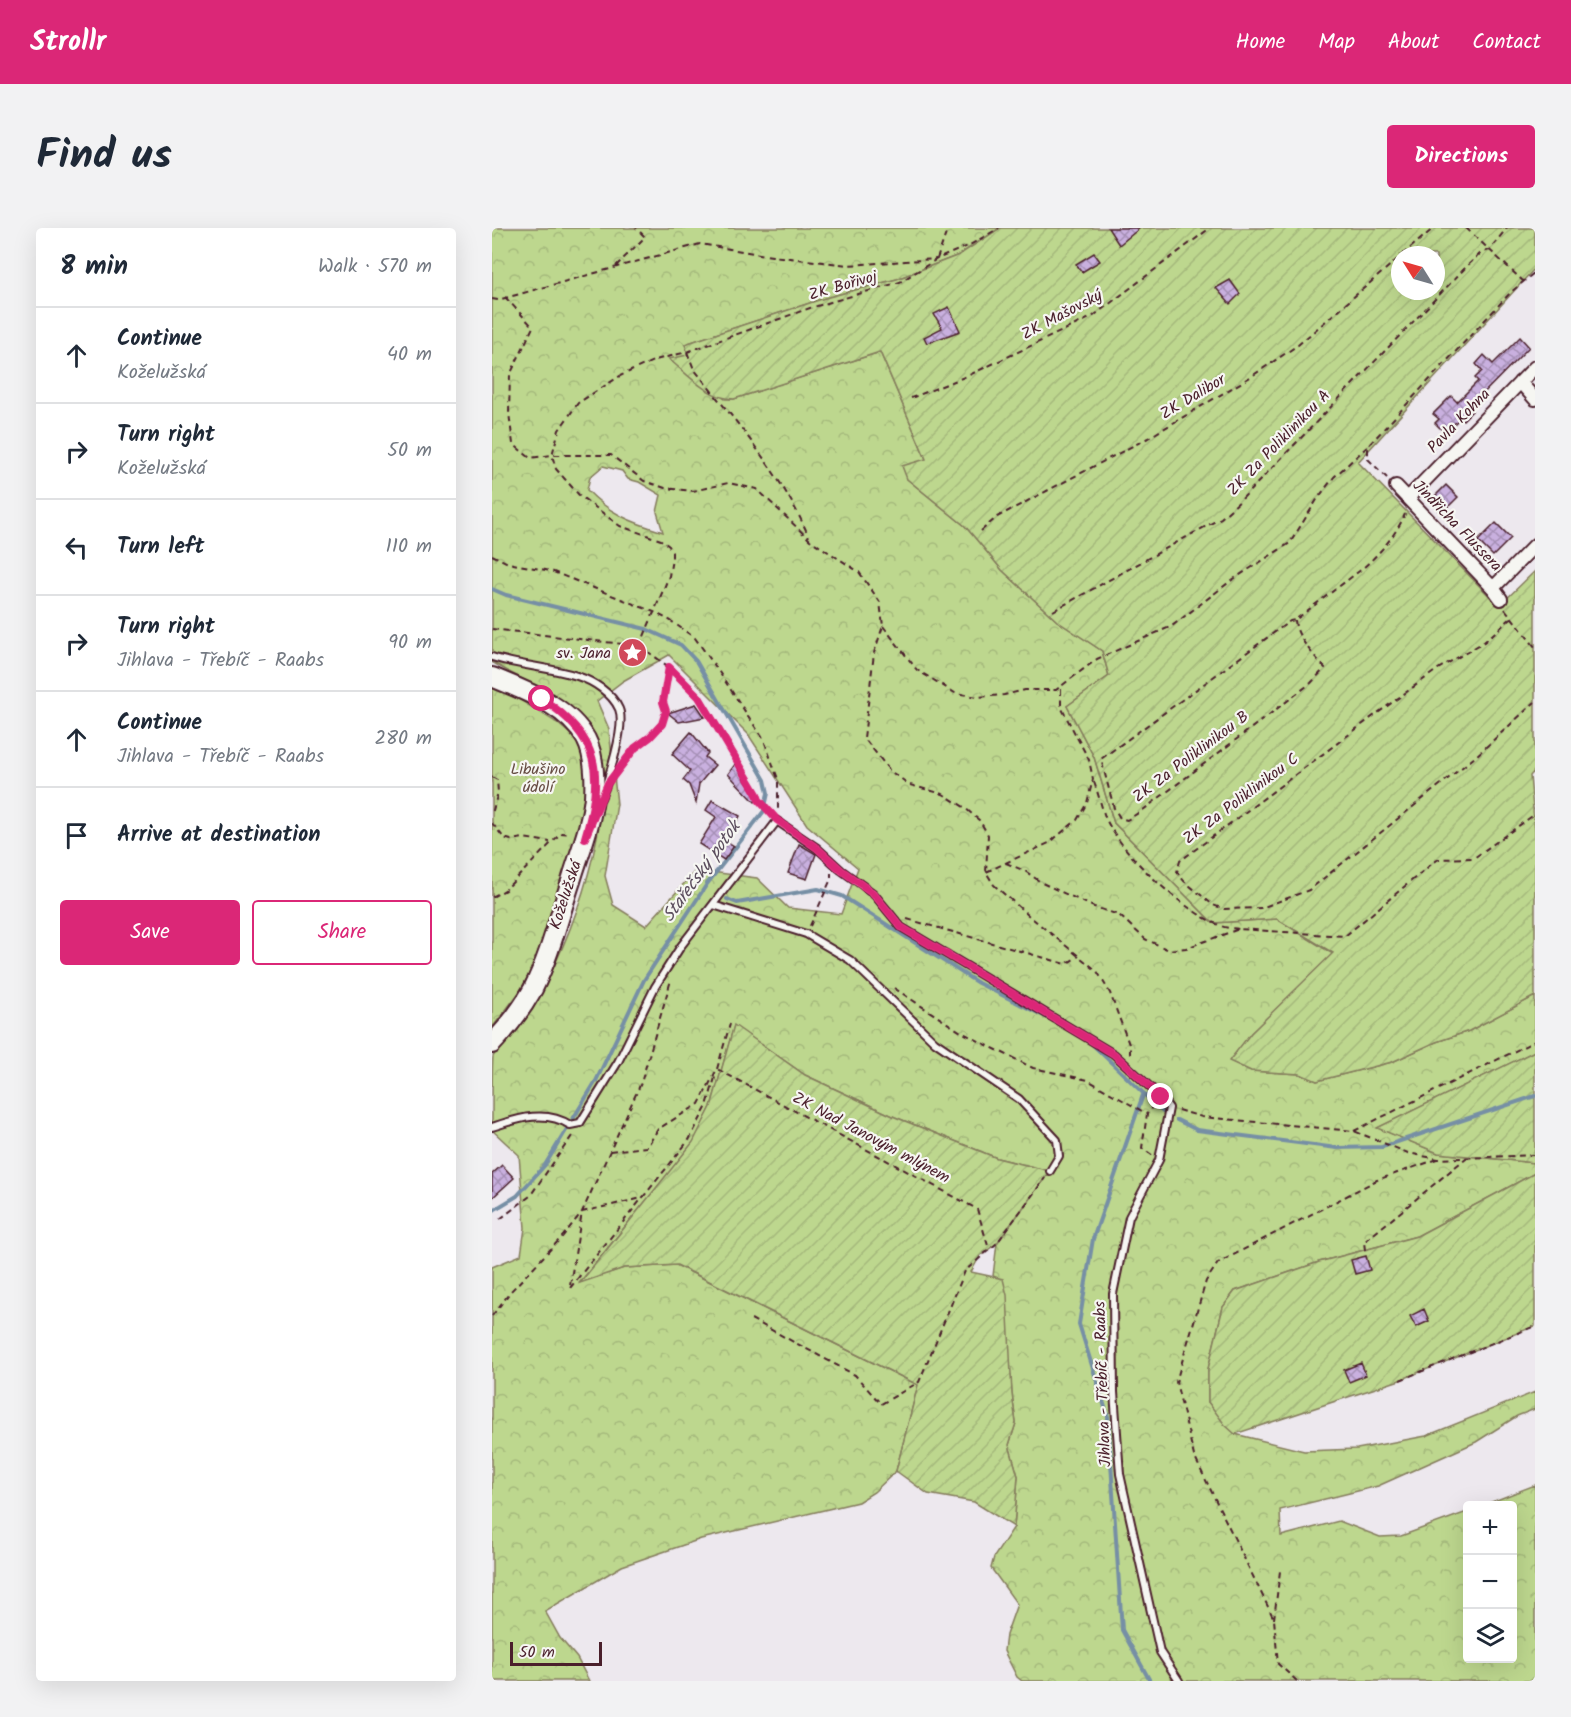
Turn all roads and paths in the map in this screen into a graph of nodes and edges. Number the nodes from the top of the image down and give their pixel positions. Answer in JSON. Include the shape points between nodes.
{"nodes":[{"id":1,"x":636,"y":228,"type":"edge"},
{"id":2,"x":948,"y":228,"type":"edge"},
{"id":3,"x":999,"y":228,"type":"edge"},
{"id":4,"x":1210,"y":228,"type":"edge"},
{"id":5,"x":1434,"y":228,"type":"edge"},
{"id":6,"x":1466,"y":228,"type":"edge"},
{"id":7,"x":1507,"y":228,"type":"edge"},
{"id":8,"x":1413,"y":246,"type":"edge"},
{"id":9,"x":1489,"y":250,"type":"junction"},
{"id":10,"x":937,"y":259,"type":"junction"},
{"id":11,"x":1391,"y":265,"type":"edge"},
{"id":12,"x":614,"y":268,"type":"junction"},
{"id":13,"x":1535,"y":272,"type":"edge"},
{"id":14,"x":1524,"y":282,"type":"junction"},
{"id":15,"x":505,"y":297,"type":"junction"},
{"id":16,"x":492,"y":300,"type":"edge"},
{"id":17,"x":687,"y":352,"type":"junction"},
{"id":18,"x":1535,"y":367,"type":"edge"},
{"id":19,"x":1520,"y":382,"type":"junction"},
{"id":20,"x":910,"y":398,"type":"dead end"},
{"id":21,"x":1535,"y":399,"type":"edge"},
{"id":22,"x":1368,"y":446,"type":"junction"},
{"id":23,"x":552,"y":455,"type":"junction"},
{"id":24,"x":1396,"y":486,"type":"joint"},
{"id":25,"x":1408,"y":498,"type":"junction"},
{"id":26,"x":981,"y":531,"type":"dead end"},
{"id":27,"x":810,"y":540,"type":"junction"},
{"id":28,"x":1535,"y":545,"type":"edge"},
{"id":29,"x":492,"y":555,"type":"edge"},
{"id":30,"x":1499,"y":597,"type":"junction"},
{"id":31,"x":1053,"y":611,"type":"dead end"},
{"id":32,"x":654,"y":612,"type":"junction"},
{"id":33,"x":1511,"y":618,"type":"junction"},
{"id":34,"x":1295,"y":620,"type":"junction"},
{"id":35,"x":883,"y":626,"type":"junction"},
{"id":36,"x":492,"y":628,"type":"edge"},
{"id":37,"x":640,"y":646,"type":"junction"},
{"id":38,"x":1535,"y":647,"type":"edge"},
{"id":39,"x":492,"y":657,"type":"edge"},
{"id":40,"x":669,"y":667,"type":"junction"},
{"id":41,"x":492,"y":677,"type":"edge"},
{"id":42,"x":1061,"y":687,"type":"junction"},
{"id":43,"x":1535,"y":702,"type":"edge"},
{"id":44,"x":492,"y":777,"type":"edge"},
{"id":45,"x":1093,"y":779,"type":"junction"},
{"id":46,"x":608,"y":783,"type":"junction"},
{"id":47,"x":1535,"y":804,"type":"edge"},
{"id":48,"x":1535,"y":812,"type":"edge"},
{"id":49,"x":492,"y":814,"type":"edge"},
{"id":50,"x":777,"y":820,"type":"junction"},
{"id":51,"x":492,"y":823,"type":"edge"},
{"id":52,"x":585,"y":838,"type":"junction"},
{"id":53,"x":550,"y":842,"type":"junction"},
{"id":54,"x":831,"y":861,"type":"junction"},
{"id":55,"x":1006,"y":863,"type":"junction"},
{"id":56,"x":986,"y":872,"type":"junction"},
{"id":57,"x":492,"y":897,"type":"edge"},
{"id":58,"x":713,"y":905,"type":"junction"},
{"id":59,"x":890,"y":914,"type":"junction"},
{"id":60,"x":1239,"y":929,"type":"junction"},
{"id":61,"x":806,"y":934,"type":"junction"},
{"id":62,"x":1079,"y":956,"type":"junction"},
{"id":63,"x":671,"y":980,"type":"dead end"},
{"id":64,"x":887,"y":984,"type":"dead end"},
{"id":65,"x":730,"y":1024,"type":"dead end"},
{"id":66,"x":1535,"y":1041,"type":"edge"},
{"id":67,"x":492,"y":1044,"type":"edge"},
{"id":68,"x":717,"y":1069,"type":"junction"},
{"id":69,"x":1131,"y":1069,"type":"junction"},
{"id":70,"x":1161,"y":1097,"type":"junction"},
{"id":71,"x":1169,"y":1108,"type":"junction"},
{"id":72,"x":1147,"y":1114,"type":"junction"},
{"id":73,"x":580,"y":1123,"type":"junction"},
{"id":74,"x":492,"y":1127,"type":"edge"},
{"id":75,"x":1354,"y":1131,"type":"junction"},
{"id":76,"x":610,"y":1151,"type":"junction"},
{"id":77,"x":1535,"y":1155,"type":"edge"},
{"id":78,"x":1466,"y":1158,"type":"junction"},
{"id":79,"x":1438,"y":1159,"type":"junction"},
{"id":80,"x":1159,"y":1160,"type":"junction"},
{"id":81,"x":1050,"y":1171,"type":"joint"},
{"id":82,"x":642,"y":1198,"type":"junction"},
{"id":83,"x":582,"y":1212,"type":"junction"},
{"id":84,"x":500,"y":1219,"type":"dead end"},
{"id":85,"x":989,"y":1249,"type":"junction"},
{"id":86,"x":1365,"y":1250,"type":"dead end"},
{"id":87,"x":492,"y":1316,"type":"edge"},
{"id":88,"x":751,"y":1319,"type":"dead end"},
{"id":89,"x":1535,"y":1326,"type":"edge"},
{"id":90,"x":1400,"y":1380,"type":"dead end"},
{"id":91,"x":1280,"y":1571,"type":"dead end"},
{"id":92,"x":1274,"y":1619,"type":"junction"},
{"id":93,"x":1179,"y":1681,"type":"edge"},
{"id":94,"x":1297,"y":1681,"type":"edge"}],
"edges":[{"from":1,"to":12,"type":"path","via":[[645,237]]},
{"from":2,"to":10,"type":"path"},
{"from":3,"to":10,"type":"path","name":"ZK Bořivoj"},
{"from":4,"to":20,"type":"path","name":"ZK Mašovský","via":[[1092,317],[967,376]]},
{"from":5,"to":8,"type":"path","name":"ZK Dalibor"},
{"from":6,"to":9,"type":"path"},
{"from":7,"to":9,"type":"path","name":"ZK Za Poliklinikou A"},
{"from":9,"to":14,"type":"path"},
{"from":9,"to":31,"type":"path","name":"ZK Za Poliklinikou A","via":[[1467,266],[1221,518]]},
{"from":10,"to":12,"type":"path","via":[[848,265],[700,244]]},
{"from":10,"to":17,"type":"path","name":"ZK Bořivoj","via":[[900,282],[810,308]]},
{"from":11,"to":26,"type":"path","name":"ZK Dalibor","via":[[1298,345],[1252,376],[1148,438],[997,517]]},
{"from":12,"to":15,"type":"path"},
{"from":13,"to":14,"type":"path"},
{"from":14,"to":22,"type":"path"},
{"from":15,"to":16,"type":"path"},
{"from":15,"to":23,"type":"path","via":[[533,327],[510,375],[513,444],[530,458]]},
{"from":17,"to":23,"type":"path","name":"ZK Bořivoj","via":[[655,360],[620,376],[579,403],[559,430]]},
{"from":17,"to":27,"type":"path","via":[[694,369],[763,458]]},
{"from":18,"to":19,"type":"street","name":"Pavla Kohna"},
{"from":19,"to":21,"type":"street"},
{"from":19,"to":25,"type":"street","name":"Pavla Kohna"},
{"from":22,"to":24,"type":"path","via":[[1368,459]]},
{"from":22,"to":42,"type":"path","via":[[1334,477],[1290,543],[1232,580],[1172,626],[1096,659]]},
{"from":23,"to":27,"type":"path","via":[[611,455],[644,481],[665,488],[693,491],[728,483],[757,489]]},
{"from":23,"to":32,"type":"path","via":[[556,469],[589,503],[620,526],[669,546],[669,576]]},
{"from":24,"to":25,"type":"street","name":"Jindřicha Flussera"},
{"from":25,"to":30,"type":"street","name":"Jindřicha Flussera"},
{"from":25,"to":34,"type":"path","name":"ZK Za Poliklinikou B","via":[[1400,526],[1371,561]]},
{"from":27,"to":35,"type":"path","via":[[859,572],[880,602]]},
{"from":28,"to":30,"type":"street","name":"Jindřicha Flussera"},
{"from":29,"to":32,"type":"path","via":[[508,563],[551,571]]},
{"from":30,"to":33,"type":"path"},
{"from":32,"to":37,"type":"path"},
{"from":32,"to":50,"type":"path","via":[[694,638],[765,740],[778,779]]},
{"from":33,"to":38,"type":"path"},
{"from":33,"to":43,"type":"path","name":"ZK Za Poliklinikou C","via":[[1484,642],[1438,669],[1313,759],[1180,861],[1177,872],[1213,905],[1224,909],[1262,908],[1309,890],[1475,757]]},
{"from":34,"to":34,"type":"path","name":"ZK Za Poliklinikou B","via":[[1300,636],[1325,668],[1311,683],[1143,810],[1127,820],[1120,818],[1101,759]]},
{"from":35,"to":42,"type":"path","via":[[917,670],[955,693],[978,697]]},
{"from":35,"to":56,"type":"path","via":[[874,653],[864,738],[890,771],[910,785],[943,794],[980,821],[987,835]]},
{"from":36,"to":37,"type":"path"},
{"from":37,"to":40,"type":"path"},
{"from":39,"to":46,"type":"lane","via":[[578,676],[609,695],[620,710],[620,728]]},
{"from":40,"to":46,"type":"path","via":[[662,724],[635,748]]},
{"from":40,"to":50,"type":"path","via":[[699,697],[759,800]]},
{"from":41,"to":52,"type":"main road","name":"Koželužská","via":[[552,706],[586,740],[594,782]]},
{"from":42,"to":45,"type":"path","via":[[1061,707],[1089,760]]},
{"from":44,"to":49,"type":"path","via":[[497,780],[498,792]]},
{"from":45,"to":55,"type":"path","via":[[1088,803],[1077,820],[1049,843]]},
{"from":45,"to":60,"type":"path","via":[[1106,818],[1154,879],[1205,918],[1223,927]]},
{"from":46,"to":52,"type":"lane"},
{"from":47,"to":48,"type":"path"},
{"from":48,"to":60,"type":"path","via":[[1474,858],[1434,862],[1345,936]]},
{"from":50,"to":54,"type":"lane"},
{"from":50,"to":58,"type":"lane"},
{"from":51,"to":53,"type":"path","via":[[504,838]]},
{"from":52,"to":53,"type":"path","via":[[561,833]]},
{"from":52,"to":67,"type":"main road","name":"Koželužská","via":[[539,975],[516,1016]]},
{"from":53,"to":57,"type":"path","via":[[505,890]]},
{"from":54,"to":59,"type":"lane","via":[[873,893]]},
{"from":54,"to":61,"type":"path","via":[[831,879]]},
{"from":55,"to":56,"type":"path"},
{"from":55,"to":60,"type":"path","via":[[1094,907],[1119,915],[1145,939],[1169,950]]},
{"from":56,"to":62,"type":"path","via":[[994,885]]},
{"from":58,"to":61,"type":"lane"},
{"from":58,"to":73,"type":"lane","via":[[655,987],[618,1062]]},
{"from":59,"to":62,"type":"path","via":[[1066,964]]},
{"from":59,"to":69,"type":"lane","via":[[901,927],[1078,1031]]},
{"from":61,"to":81,"type":"lane","via":[[850,960],[935,1042],[1019,1099],[1057,1140],[1059,1156]]},
{"from":62,"to":69,"type":"path","via":[[1096,971],[1110,993],[1130,1047]]},
{"from":63,"to":76,"type":"path","via":[[641,1083]]},
{"from":64,"to":72,"type":"path","via":[[961,1032],[1033,1068],[1088,1080]]},
{"from":65,"to":68,"type":"path"},
{"from":66,"to":75,"type":"path"},
{"from":68,"to":76,"type":"path","via":[[699,1104],[658,1129],[647,1147]]},
{"from":68,"to":82,"type":"path","via":[[707,1106],[689,1140]]},
{"from":68,"to":85,"type":"path","name":"ZK Nad Janovým mlýnem","via":[[977,1209]]},
{"from":69,"to":70,"type":"lane"},
{"from":70,"to":71,"type":"lane"},
{"from":70,"to":72,"type":"path"},
{"from":71,"to":75,"type":"path","via":[[1202,1117]]},
{"from":71,"to":80,"type":"lane","name":"Jihlava - Třebíč - Raabs"},
{"from":72,"to":80,"type":"path","via":[[1142,1148]]},
{"from":73,"to":74,"type":"lane","via":[[570,1125],[530,1116]]},
{"from":73,"to":84,"type":"path","via":[[530,1196]]},
{"from":75,"to":79,"type":"path","via":[[1408,1153]]},
{"from":76,"to":83,"type":"path"},
{"from":77,"to":78,"type":"path"},
{"from":78,"to":79,"type":"path"},
{"from":78,"to":86,"type":"path","via":[[1364,1242]]},
{"from":79,"to":92,"type":"path","via":[[1377,1180],[1218,1263],[1206,1281],[1176,1382],[1194,1456]]},
{"from":80,"to":93,"type":"lane","name":"Jihlava - Třebíč - Raabs","via":[[1129,1217],[1113,1294],[1114,1392],[1120,1474],[1160,1652]]},
{"from":81,"to":85,"type":"path"},
{"from":82,"to":83,"type":"path"},
{"from":82,"to":83,"type":"path","via":[[570,1287]]},
{"from":83,"to":87,"type":"path"},
{"from":85,"to":88,"type":"path","via":[[965,1271],[919,1382],[881,1404],[855,1375]]},
{"from":89,"to":90,"type":"path"},
{"from":91,"to":92,"type":"path"},
{"from":92,"to":94,"type":"path","via":[[1278,1664]]}]}
